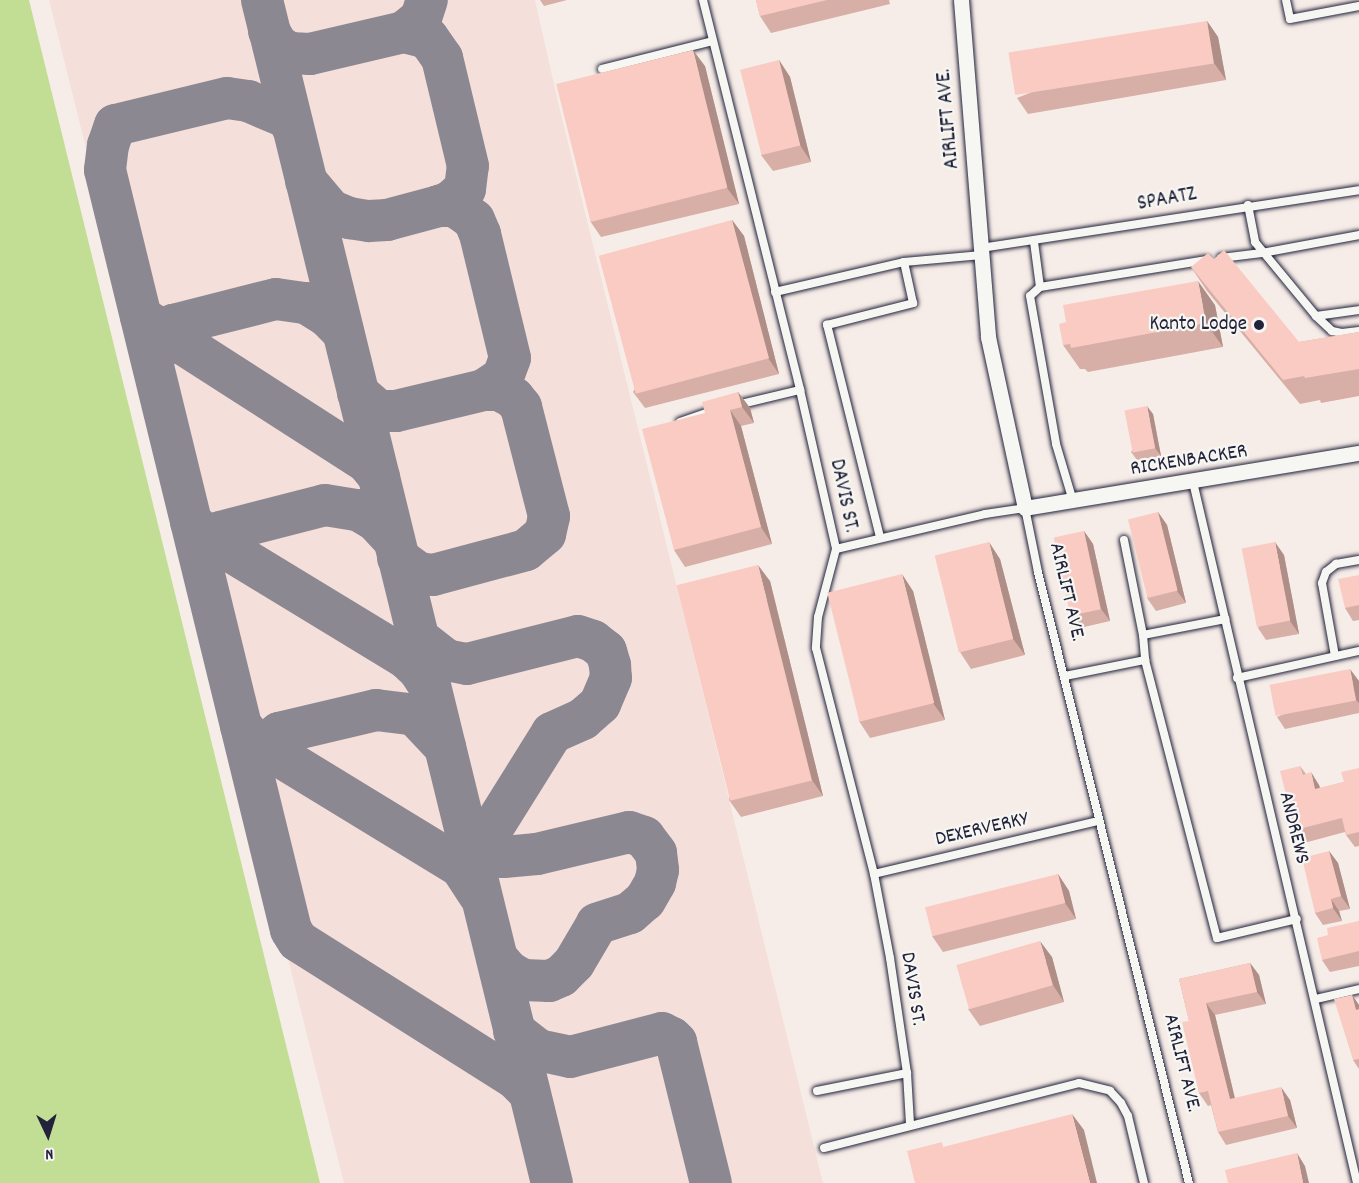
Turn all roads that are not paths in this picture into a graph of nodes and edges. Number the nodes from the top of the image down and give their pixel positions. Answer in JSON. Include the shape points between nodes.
{"nodes":[{"id":1,"x":703,"y":0,"type":"edge"},
{"id":2,"x":961,"y":0,"type":"edge"},
{"id":3,"x":1286,"y":0,"type":"edge"},
{"id":4,"x":1359,"y":6,"type":"edge"},
{"id":5,"x":713,"y":41,"type":"junction"},
{"id":6,"x":602,"y":69,"type":"edge"},
{"id":7,"x":1359,"y":190,"type":"edge"},
{"id":8,"x":1248,"y":205,"type":"junction"},
{"id":9,"x":1359,"y":235,"type":"edge"},
{"id":10,"x":1034,"y":242,"type":"junction"},
{"id":11,"x":981,"y":251,"type":"junction"},
{"id":12,"x":1262,"y":253,"type":"junction"},
{"id":13,"x":904,"y":262,"type":"junction"},
{"id":14,"x":1040,"y":287,"type":"junction"},
{"id":15,"x":775,"y":292,"type":"junction"},
{"id":16,"x":1359,"y":310,"type":"edge"},
{"id":17,"x":1316,"y":316,"type":"junction"},
{"id":18,"x":1359,"y":331,"type":"edge"},
{"id":19,"x":800,"y":390,"type":"junction"},
{"id":20,"x":675,"y":424,"type":"edge"},
{"id":21,"x":1359,"y":453,"type":"edge"},
{"id":22,"x":1193,"y":482,"type":"junction"},
{"id":23,"x":1074,"y":501,"type":"junction"},
{"id":24,"x":1026,"y":508,"type":"junction"},
{"id":25,"x":880,"y":537,"type":"junction"},
{"id":26,"x":1124,"y":540,"type":"dead end"},
{"id":27,"x":836,"y":549,"type":"junction"},
{"id":28,"x":1359,"y":560,"type":"edge"},
{"id":29,"x":1225,"y":619,"type":"junction"},
{"id":30,"x":1143,"y":635,"type":"junction"},
{"id":31,"x":1359,"y":651,"type":"edge"},
{"id":32,"x":1335,"y":656,"type":"junction"},
{"id":33,"x":1145,"y":660,"type":"junction"},
{"id":34,"x":1065,"y":676,"type":"junction"},
{"id":35,"x":1237,"y":678,"type":"junction"},
{"id":36,"x":1099,"y":821,"type":"junction"},
{"id":37,"x":874,"y":874,"type":"junction"},
{"id":38,"x":1297,"y":919,"type":"junction"},
{"id":39,"x":1359,"y":989,"type":"edge"},
{"id":40,"x":1316,"y":999,"type":"junction"},
{"id":41,"x":907,"y":1073,"type":"junction"},
{"id":42,"x":818,"y":1091,"type":"dead end"},
{"id":43,"x":910,"y":1124,"type":"junction"},
{"id":44,"x":824,"y":1148,"type":"dead end"},
{"id":45,"x":1144,"y":1183,"type":"edge"},
{"id":46,"x":1189,"y":1183,"type":"edge"},
{"id":47,"x":1357,"y":1183,"type":"edge"}],
"edges":[{"from":1,"to":5,"type":"lane","name":"DAVIS ST."},
{"from":2,"to":11,"type":"street","name":"AIRLIFT AVE."},
{"from":3,"to":4,"type":"lane","via":[[1290,19]]},
{"from":5,"to":6,"type":"lane"},
{"from":5,"to":15,"type":"lane","name":"DAVIS ST."},
{"from":7,"to":8,"type":"lane","name":"SPAATZ"},
{"from":8,"to":10,"type":"lane","name":"SPAATZ"},
{"from":8,"to":12,"type":"lane","via":[[1255,242]]},
{"from":9,"to":12,"type":"lane"},
{"from":10,"to":11,"type":"lane","name":"SPAATZ"},
{"from":10,"to":14,"type":"lane"},
{"from":11,"to":13,"type":"lane","name":"SPAATZ"},
{"from":11,"to":24,"type":"street","name":"AIRLIFT AVE.","via":[[988,337]]},
{"from":12,"to":14,"type":"lane"},
{"from":12,"to":17,"type":"lane"},
{"from":13,"to":15,"type":"lane","name":"SPAATZ"},
{"from":13,"to":25,"type":"lane","via":[[913,303],[827,325]]},
{"from":14,"to":23,"type":"lane","via":[[1030,296],[1056,444]]},
{"from":15,"to":19,"type":"lane","name":"DAVIS ST."},
{"from":16,"to":17,"type":"lane"},
{"from":17,"to":18,"type":"lane","via":[[1332,331]]},
{"from":19,"to":20,"type":"lane","via":[[692,415]]},
{"from":19,"to":27,"type":"lane","name":"DAVIS ST."},
{"from":21,"to":22,"type":"street","name":"RICKENBACKER"},
{"from":22,"to":23,"type":"street","name":"RICKENBACKER"},
{"from":22,"to":29,"type":"lane","name":"ANDREWS"},
{"from":23,"to":24,"type":"street","name":"RICKENBACKER"},
{"from":24,"to":25,"type":"lane"},
{"from":24,"to":34,"type":"lane","name":"AIRLIFT AVE."},
{"from":25,"to":27,"type":"lane"},
{"from":26,"to":30,"type":"lane"},
{"from":27,"to":37,"type":"lane","name":"DAVIS ST.","via":[[818,616],[816,648]]},
{"from":28,"to":32,"type":"lane","via":[[1336,564],[1326,572],[1322,583]]},
{"from":29,"to":30,"type":"lane"},
{"from":29,"to":35,"type":"lane","name":"ANDREWS"},
{"from":30,"to":33,"type":"lane"},
{"from":31,"to":32,"type":"lane"},
{"from":32,"to":35,"type":"lane"},
{"from":33,"to":34,"type":"lane"},
{"from":33,"to":38,"type":"lane","via":[[1217,938]]},
{"from":34,"to":36,"type":"lane","name":"AIRLIFT AVE."},
{"from":35,"to":38,"type":"lane","name":"ANDREWS"},
{"from":36,"to":37,"type":"lane","name":"DEXERVERKY"},
{"from":36,"to":46,"type":"lane","name":"AIRLIFT AVE."},
{"from":37,"to":41,"type":"lane","name":"DAVIS ST."},
{"from":38,"to":40,"type":"lane","name":"ANDREWS"},
{"from":39,"to":40,"type":"lane"},
{"from":40,"to":47,"type":"lane","name":"ANDREWS"},
{"from":41,"to":42,"type":"lane"},
{"from":41,"to":43,"type":"lane","name":"DAVIS ST."},
{"from":43,"to":44,"type":"lane"},
{"from":43,"to":45,"type":"lane","via":[[1079,1083],[1096,1086],[1110,1091],[1128,1116]]}]}
